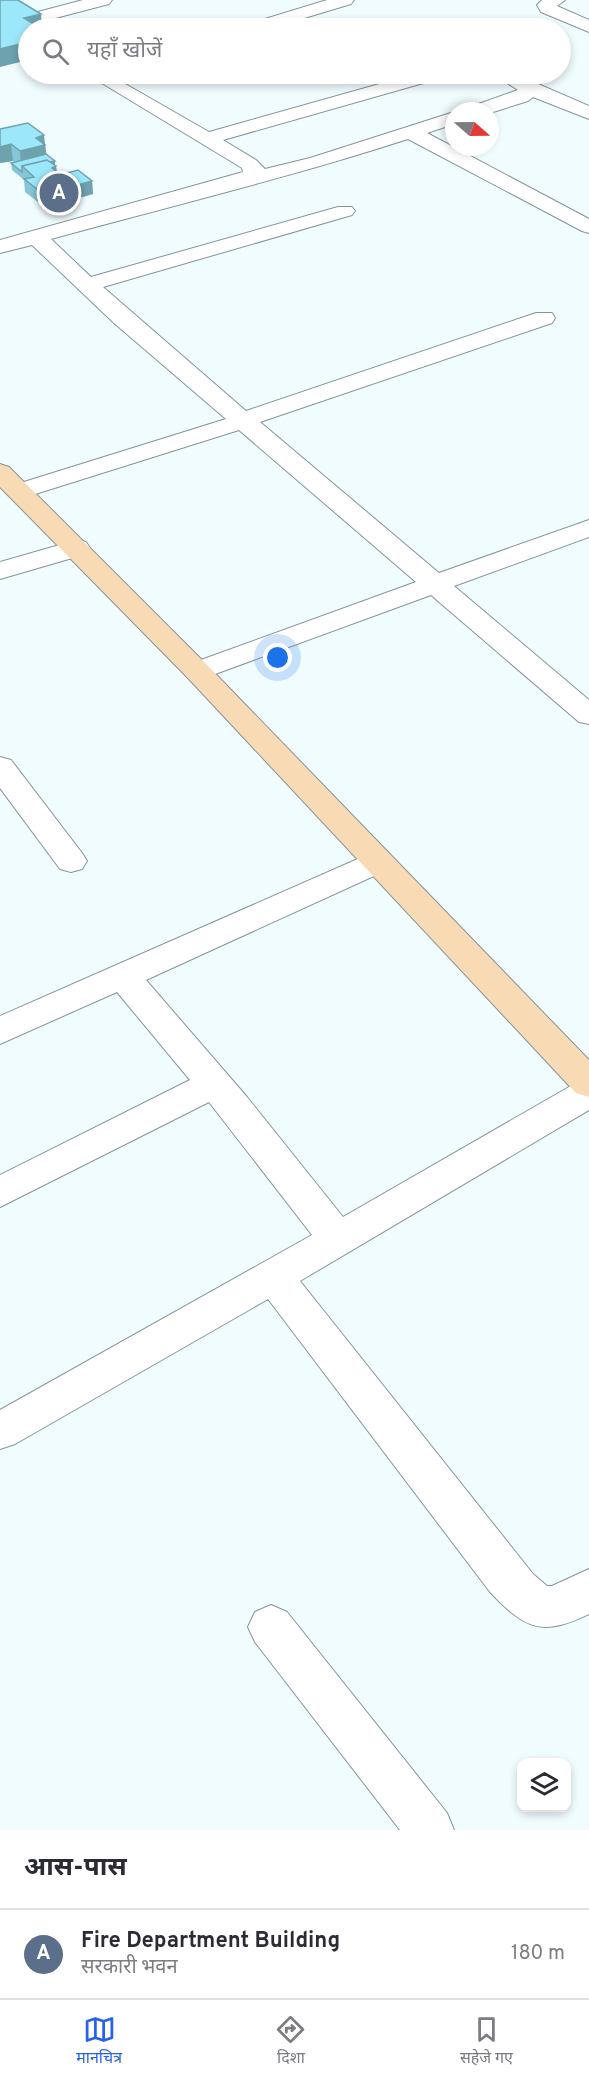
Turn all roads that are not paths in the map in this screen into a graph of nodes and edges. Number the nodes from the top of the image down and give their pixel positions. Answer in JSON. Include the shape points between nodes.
{"nodes":[{"id":1,"x":103,"y":0,"type":"edge"},
{"id":2,"x":345,"y":0,"type":"edge"},
{"id":3,"x":556,"y":0,"type":"edge"},
{"id":4,"x":34,"y":18,"type":"edge"},
{"id":5,"x":286,"y":18,"type":"edge"},
{"id":6,"x":569,"y":18,"type":"edge"},
{"id":7,"x":571,"y":19,"type":"edge"},
{"id":8,"x":589,"y":27,"type":"edge"},
{"id":9,"x":118,"y":84,"type":"edge"},
{"id":10,"x":399,"y":84,"type":"edge"},
{"id":11,"x":521,"y":84,"type":"edge"},
{"id":12,"x":531,"y":89,"type":"junction"},
{"id":13,"x":499,"y":104,"type":"edge"},
{"id":14,"x":589,"y":114,"type":"edge"},
{"id":15,"x":445,"y":121,"type":"edge"},
{"id":16,"x":410,"y":132,"type":"junction"},
{"id":17,"x":206,"y":139,"type":"junction"},
{"id":18,"x":250,"y":176,"type":"junction"},
{"id":19,"x":345,"y":211,"type":"dead end"},
{"id":20,"x":589,"y":227,"type":"edge"},
{"id":21,"x":36,"y":237,"type":"junction"},
{"id":22,"x":0,"y":247,"type":"edge"},
{"id":23,"x":87,"y":285,"type":"junction"},
{"id":24,"x":544,"y":318,"type":"dead end"},
{"id":25,"x":242,"y":421,"type":"junction"},
{"id":26,"x":10,"y":481,"type":"edge"},
{"id":27,"x":589,"y":528,"type":"edge"},
{"id":28,"x":77,"y":548,"type":"junction"},
{"id":29,"x":0,"y":571,"type":"edge"},
{"id":30,"x":437,"y":584,"type":"junction"},
{"id":31,"x":198,"y":671,"type":"junction"},
{"id":32,"x":589,"y":715,"type":"edge"},
{"id":33,"x":0,"y":767,"type":"edge"},
{"id":34,"x":71,"y":861,"type":"dead end"},
{"id":35,"x":376,"y":862,"type":"junction"},
{"id":36,"x":123,"y":976,"type":"junction"},
{"id":37,"x":0,"y":1031,"type":"edge"},
{"id":38,"x":589,"y":1083,"type":"edge"},
{"id":39,"x":213,"y":1084,"type":"junction"},
{"id":40,"x":589,"y":1093,"type":"edge"},
{"id":41,"x":0,"y":1192,"type":"edge"},
{"id":42,"x":338,"y":1239,"type":"junction"},
{"id":43,"x":273,"y":1276,"type":"junction"},
{"id":44,"x":0,"y":1431,"type":"edge"},
{"id":45,"x":589,"y":1590,"type":"edge"},
{"id":46,"x":271,"y":1627,"type":"dead end"},
{"id":47,"x":430,"y":1830,"type":"edge"}],
"edges":[{"from":1,"to":4,"type":"street"},
{"from":2,"to":5,"type":"street"},
{"from":3,"to":6,"type":"street","via":[[547,8]]},
{"from":7,"to":8,"type":"street"},
{"from":9,"to":17,"type":"street"},
{"from":10,"to":17,"type":"street"},
{"from":11,"to":12,"type":"street"},
{"from":12,"to":13,"type":"street"},
{"from":12,"to":14,"type":"street"},
{"from":15,"to":16,"type":"street"},
{"from":16,"to":18,"type":"street","via":[[283,171]]},
{"from":16,"to":20,"type":"street"},
{"from":17,"to":18,"type":"street","via":[[249,164],[254,169]]},
{"from":18,"to":21,"type":"street"},
{"from":19,"to":23,"type":"street"},
{"from":21,"to":22,"type":"street"},
{"from":21,"to":23,"type":"street"},
{"from":23,"to":25,"type":"street"},
{"from":24,"to":25,"type":"street"},
{"from":25,"to":26,"type":"street"},
{"from":25,"to":30,"type":"street"},
{"from":26,"to":28,"type":"main road"},
{"from":27,"to":30,"type":"street"},
{"from":28,"to":29,"type":"street"},
{"from":28,"to":31,"type":"main road"},
{"from":30,"to":31,"type":"street"},
{"from":30,"to":32,"type":"street"},
{"from":31,"to":35,"type":"main road"},
{"from":33,"to":34,"type":"street"},
{"from":35,"to":36,"type":"street"},
{"from":35,"to":38,"type":"main road"},
{"from":36,"to":37,"type":"street"},
{"from":36,"to":39,"type":"street"},
{"from":39,"to":41,"type":"street"},
{"from":39,"to":42,"type":"street"},
{"from":40,"to":42,"type":"street"},
{"from":42,"to":43,"type":"street"},
{"from":43,"to":44,"type":"street"},
{"from":43,"to":45,"type":"street","via":[[531,1604],[550,1609]]},
{"from":46,"to":47,"type":"street"}]}
